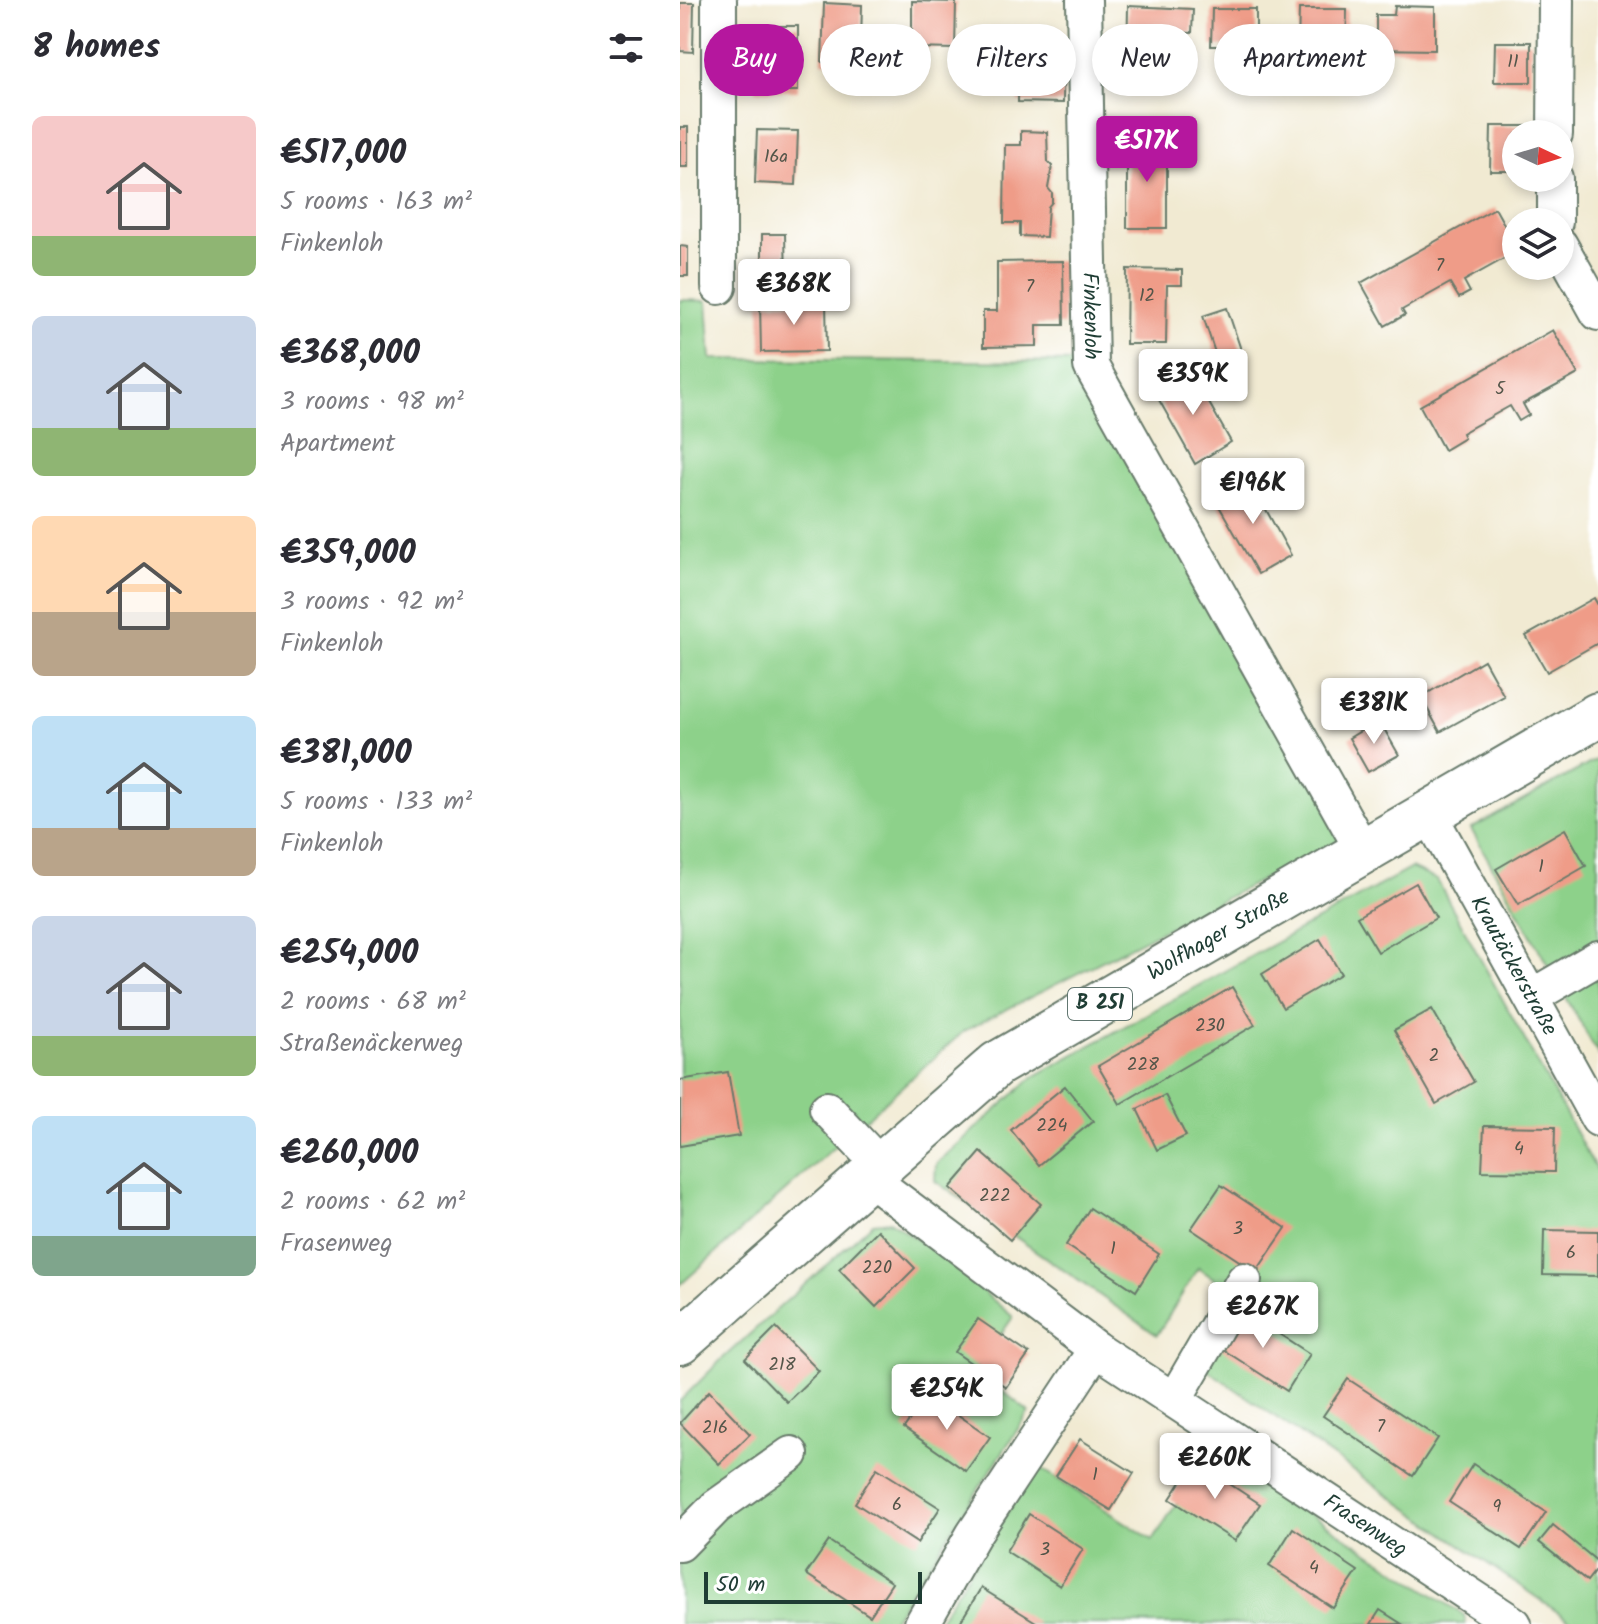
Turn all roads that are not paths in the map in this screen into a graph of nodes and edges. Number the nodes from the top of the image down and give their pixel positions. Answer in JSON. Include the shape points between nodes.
{"nodes":[{"id":1,"x":719,"y":0,"type":"edge"},
{"id":2,"x":1084,"y":0,"type":"edge"},
{"id":3,"x":1556,"y":0,"type":"edge"},
{"id":4,"x":1555,"y":120,"type":"edge"},
{"id":5,"x":1574,"y":270,"type":"edge"},
{"id":6,"x":719,"y":287,"type":"dead end"},
{"id":7,"x":1598,"y":313,"type":"edge"},
{"id":8,"x":1598,"y":715,"type":"edge"},
{"id":9,"x":1428,"y":812,"type":"junction"},
{"id":10,"x":1363,"y":851,"type":"junction"},
{"id":11,"x":1598,"y":958,"type":"edge"},
{"id":12,"x":1531,"y":997,"type":"junction"},
{"id":13,"x":827,"y":1109,"type":"dead end"},
{"id":14,"x":1598,"y":1119,"type":"edge"},
{"id":15,"x":875,"y":1172,"type":"junction"},
{"id":16,"x":1244,"y":1280,"type":"dead end"},
{"id":17,"x":680,"y":1342,"type":"edge"},
{"id":18,"x":1096,"y":1349,"type":"junction"},
{"id":19,"x":1174,"y":1400,"type":"junction"},
{"id":20,"x":791,"y":1454,"type":"dead end"},
{"id":21,"x":680,"y":1544,"type":"edge"},
{"id":22,"x":1502,"y":1621,"type":"edge"},
{"id":23,"x":922,"y":1624,"type":"edge"}],
"edges":[{"from":1,"to":6,"type":"street"},
{"from":2,"to":10,"type":"street","name":"Finkenloh","via":[[1091,366]]},
{"from":3,"to":4,"type":"street"},
{"from":5,"to":7,"type":"street"},
{"from":8,"to":9,"type":"main road","name":"Wolfhager Straße","number":"B 251"},
{"from":9,"to":10,"type":"main road","name":"Wolfhager Straße","number":"B 251"},
{"from":9,"to":12,"type":"street","name":"Krautäckerstraße"},
{"from":10,"to":15,"type":"main road","name":"Wolfhager Straße","number":"B 251","via":[[997,1064]]},
{"from":11,"to":12,"type":"street"},
{"from":12,"to":14,"type":"street","name":"Krautäckerstraße"},
{"from":13,"to":15,"type":"street","name":"Frasenweg"},
{"from":15,"to":17,"type":"main road","name":"Wolfhager Straße","number":"B 251"},
{"from":15,"to":18,"type":"street","name":"Frasenweg"},
{"from":16,"to":19,"type":"street"},
{"from":18,"to":19,"type":"street","name":"Frasenweg"},
{"from":18,"to":23,"type":"street","via":[[973,1535]]},
{"from":19,"to":22,"type":"street","name":"Frasenweg"},
{"from":20,"to":21,"type":"street","via":[[716,1507]]}]}
